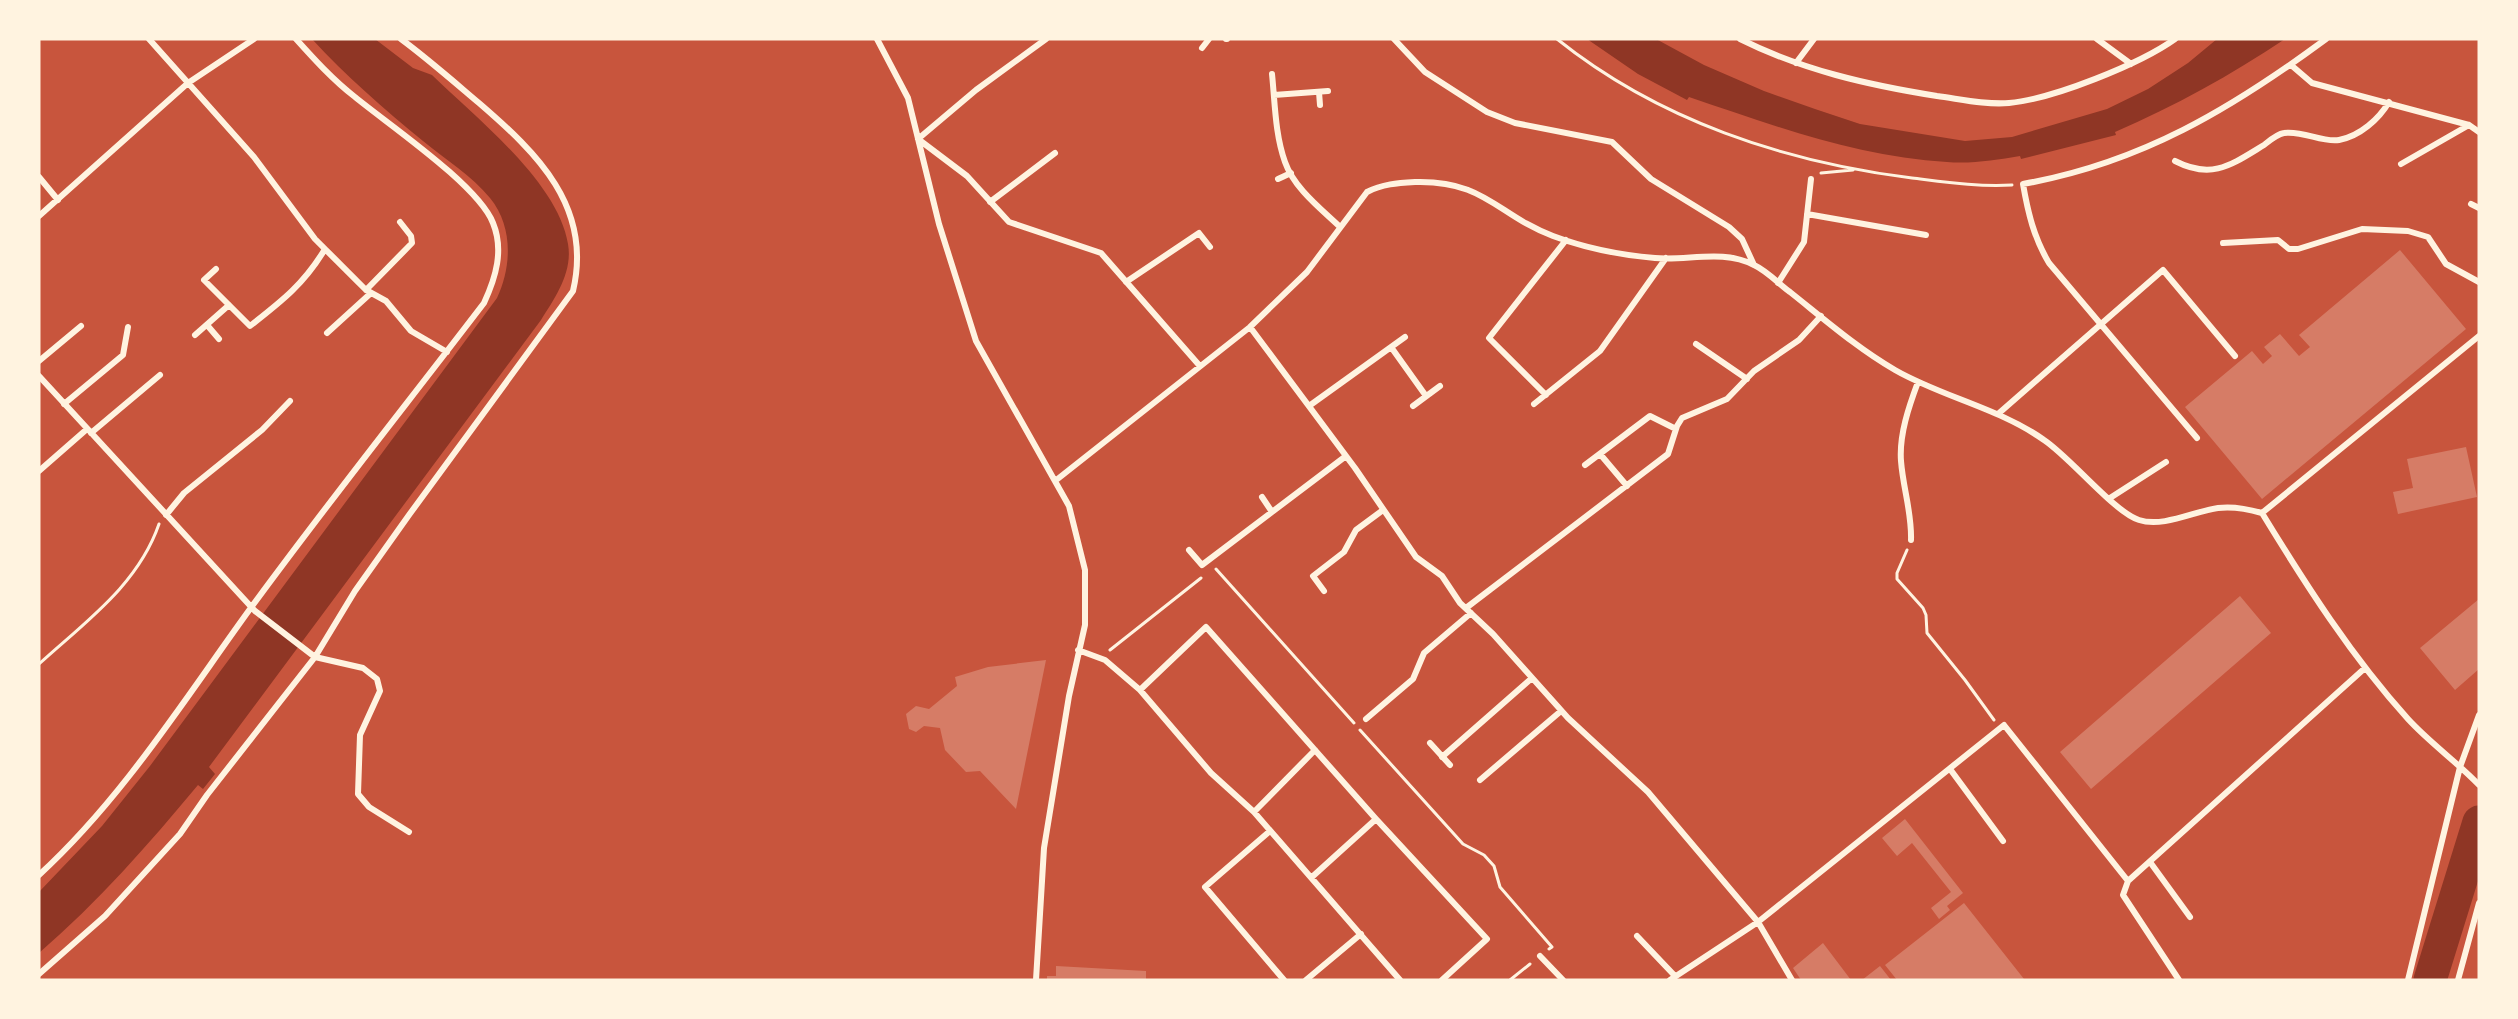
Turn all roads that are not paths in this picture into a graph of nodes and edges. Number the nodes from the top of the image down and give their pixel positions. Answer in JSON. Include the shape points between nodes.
{"nodes":[{"id":1,"x":149,"y":39,"type":"edge"},
{"id":2,"x":254,"y":39,"type":"edge"},
{"id":3,"x":296,"y":39,"type":"edge"},
{"id":4,"x":401,"y":39,"type":"edge"},
{"id":5,"x":877,"y":39,"type":"edge"},
{"id":6,"x":1046,"y":39,"type":"edge"},
{"id":7,"x":1209,"y":39,"type":"edge"},
{"id":8,"x":1394,"y":39,"type":"edge"},
{"id":9,"x":1740,"y":39,"type":"edge"},
{"id":10,"x":1814,"y":39,"type":"edge"},
{"id":11,"x":2097,"y":39,"type":"edge"},
{"id":12,"x":2175,"y":39,"type":"edge"},
{"id":13,"x":2326,"y":39,"type":"edge"},
{"id":14,"x":1202,"y":48,"type":"dead end"},
{"id":15,"x":1796,"y":63,"type":"junction"},
{"id":16,"x":2132,"y":64,"type":"junction"},
{"id":17,"x":2291,"y":66,"type":"junction"},
{"id":18,"x":1272,"y":74,"type":"dead end"},
{"id":19,"x":188,"y":83,"type":"junction"},
{"id":20,"x":1318,"y":92,"type":"junction"},
{"id":21,"x":1328,"y":92,"type":"dead end"},
{"id":22,"x":1274,"y":95,"type":"junction"},
{"id":23,"x":2389,"y":102,"type":"junction"},
{"id":24,"x":1320,"y":105,"type":"dead end"},
{"id":25,"x":2469,"y":125,"type":"junction"},
{"id":26,"x":2479,"y":132,"type":"edge"},
{"id":27,"x":918,"y":139,"type":"junction"},
{"id":28,"x":1054,"y":153,"type":"dead end"},
{"id":29,"x":2175,"y":161,"type":"dead end"},
{"id":30,"x":2401,"y":164,"type":"dead end"},
{"id":31,"x":1291,"y":172,"type":"junction"},
{"id":32,"x":39,"y":177,"type":"edge"},
{"id":33,"x":1278,"y":179,"type":"dead end"},
{"id":34,"x":1811,"y":179,"type":"road end"},
{"id":35,"x":58,"y":200,"type":"junction"},
{"id":36,"x":990,"y":202,"type":"junction"},
{"id":37,"x":2471,"y":204,"type":"dead end"},
{"id":38,"x":2479,"y":208,"type":"edge"},
{"id":39,"x":1807,"y":214,"type":"junction"},
{"id":40,"x":39,"y":216,"type":"edge"},
{"id":41,"x":400,"y":222,"type":"dead end"},
{"id":42,"x":1340,"y":226,"type":"junction"},
{"id":43,"x":1926,"y":235,"type":"dead end"},
{"id":44,"x":1566,"y":240,"type":"junction"},
{"id":45,"x":2223,"y":243,"type":"dead end"},
{"id":46,"x":1210,"y":247,"type":"dead end"},
{"id":47,"x":325,"y":249,"type":"junction"},
{"id":48,"x":1666,"y":258,"type":"junction"},
{"id":49,"x":1754,"y":265,"type":"junction"},
{"id":50,"x":216,"y":269,"type":"dead end"},
{"id":51,"x":1126,"y":282,"type":"junction"},
{"id":52,"x":2479,"y":282,"type":"edge"},
{"id":53,"x":1778,"y":283,"type":"junction"},
{"id":54,"x":368,"y":292,"type":"junction"},
{"id":55,"x":229,"y":305,"type":"junction"},
{"id":56,"x":1821,"y":316,"type":"junction"},
{"id":57,"x":207,"y":325,"type":"junction"},
{"id":58,"x":2100,"y":325,"type":"junction"},
{"id":59,"x":81,"y":326,"type":"dead end"},
{"id":60,"x":128,"y":327,"type":"dead end"},
{"id":61,"x":1250,"y":327,"type":"junction"},
{"id":62,"x":327,"y":333,"type":"dead end"},
{"id":63,"x":195,"y":335,"type":"dead end"},
{"id":64,"x":2479,"y":336,"type":"edge"},
{"id":65,"x":1405,"y":337,"type":"dead end"},
{"id":66,"x":219,"y":339,"type":"dead end"},
{"id":67,"x":1696,"y":344,"type":"dead end"},
{"id":68,"x":1390,"y":347,"type":"junction"},
{"id":69,"x":447,"y":351,"type":"junction"},
{"id":70,"x":2235,"y":356,"type":"dead end"},
{"id":71,"x":39,"y":361,"type":"edge"},
{"id":72,"x":1199,"y":365,"type":"junction"},
{"id":73,"x":160,"y":375,"type":"dead end"},
{"id":74,"x":39,"y":376,"type":"edge"},
{"id":75,"x":1747,"y":379,"type":"junction"},
{"id":76,"x":1918,"y":382,"type":"junction"},
{"id":77,"x":1440,"y":386,"type":"dead end"},
{"id":78,"x":1546,"y":395,"type":"junction"},
{"id":79,"x":1426,"y":396,"type":"junction"},
{"id":80,"x":290,"y":401,"type":"dead end"},
{"id":81,"x":64,"y":404,"type":"junction"},
{"id":82,"x":1534,"y":404,"type":"dead end"},
{"id":83,"x":1309,"y":406,"type":"junction"},
{"id":84,"x":1413,"y":406,"type":"dead end"},
{"id":85,"x":1998,"y":414,"type":"junction"},
{"id":86,"x":1676,"y":429,"type":"junction"},
{"id":87,"x":89,"y":431,"type":"junction"},
{"id":88,"x":2197,"y":438,"type":"dead end"},
{"id":89,"x":1600,"y":454,"type":"junction"},
{"id":90,"x":1346,"y":456,"type":"junction"},
{"id":91,"x":2166,"y":462,"type":"dead end"},
{"id":92,"x":1585,"y":465,"type":"dead end"},
{"id":93,"x":39,"y":471,"type":"edge"},
{"id":94,"x":1055,"y":482,"type":"junction"},
{"id":95,"x":1628,"y":486,"type":"junction"},
{"id":96,"x":1262,"y":497,"type":"dead end"},
{"id":97,"x":2110,"y":498,"type":"junction"},
{"id":98,"x":1383,"y":510,"type":"junction"},
{"id":99,"x":1272,"y":512,"type":"junction"},
{"id":100,"x":2262,"y":513,"type":"junction"},
{"id":101,"x":166,"y":515,"type":"junction"},
{"id":102,"x":1911,"y":540,"type":"road end"},
{"id":103,"x":1189,"y":550,"type":"dead end"},
{"id":104,"x":1324,"y":591,"type":"dead end"},
{"id":105,"x":253,"y":609,"type":"junction"},
{"id":106,"x":1468,"y":611,"type":"junction"},
{"id":107,"x":1078,"y":650,"type":"junction"},
{"id":108,"x":315,"y":657,"type":"junction"},
{"id":109,"x":2365,"y":668,"type":"junction"},
{"id":110,"x":1532,"y":678,"type":"junction"},
{"id":111,"x":1140,"y":690,"type":"junction"},
{"id":112,"x":1562,"y":711,"type":"junction"},
{"id":113,"x":2479,"y":716,"type":"edge"},
{"id":114,"x":1366,"y":719,"type":"dead end"},
{"id":115,"x":1430,"y":743,"type":"dead end"},
{"id":116,"x":1315,"y":750,"type":"junction"},
{"id":117,"x":1442,"y":757,"type":"junction"},
{"id":118,"x":1450,"y":765,"type":"dead end"},
{"id":119,"x":2460,"y":766,"type":"junction"},
{"id":120,"x":1950,"y":769,"type":"junction"},
{"id":121,"x":1480,"y":780,"type":"dead end"},
{"id":122,"x":2479,"y":785,"type":"edge"},
{"id":123,"x":1254,"y":812,"type":"junction"},
{"id":124,"x":1376,"y":819,"type":"junction"},
{"id":125,"x":1270,"y":831,"type":"junction"},
{"id":126,"x":408,"y":832,"type":"dead end"},
{"id":127,"x":2003,"y":841,"type":"dead end"},
{"id":128,"x":2150,"y":862,"type":"junction"},
{"id":129,"x":39,"y":875,"type":"edge"},
{"id":130,"x":1312,"y":877,"type":"junction"},
{"id":131,"x":2128,"y":881,"type":"junction"},
{"id":132,"x":2479,"y":903,"type":"edge"},
{"id":133,"x":2190,"y":918,"type":"dead end"},
{"id":134,"x":1758,"y":922,"type":"junction"},
{"id":135,"x":1361,"y":934,"type":"junction"},
{"id":136,"x":1637,"y":936,"type":"dead end"},
{"id":137,"x":1540,"y":956,"type":"road end"},
{"id":138,"x":39,"y":974,"type":"edge"},
{"id":139,"x":1672,"y":978,"type":"edge"},
{"id":140,"x":1036,"y":980,"type":"edge"},
{"id":141,"x":1284,"y":980,"type":"edge"},
{"id":142,"x":1306,"y":980,"type":"edge"},
{"id":143,"x":1400,"y":980,"type":"edge"},
{"id":144,"x":1442,"y":980,"type":"edge"},
{"id":145,"x":1563,"y":980,"type":"edge"},
{"id":146,"x":1792,"y":980,"type":"edge"},
{"id":147,"x":2179,"y":980,"type":"edge"},
{"id":148,"x":2408,"y":980,"type":"edge"},
{"id":149,"x":2458,"y":980,"type":"edge"}],
"edges":[{"from":1,"to":19,"type":"street"},
{"from":2,"to":19,"type":"street"},
{"from":3,"to":69,"type":"street","via":[[352,95],[474,194],[494,224],[498,262],[494,282],[484,303]]},
{"from":4,"to":108,"type":"street","via":[[538,158],[558,186],[568,210],[578,243],[579,267],[573,291],[355,591]]},
{"from":5,"to":27,"type":"street","via":[[908,98]]},
{"from":6,"to":27,"type":"street"},
{"from":7,"to":14,"type":"street"},
{"from":8,"to":49,"type":"street","via":[[1425,72],[1487,112],[1515,123],[1612,142],[1651,178],[1729,227],[1742,239]]},
{"from":9,"to":15,"type":"street"},
{"from":10,"to":15,"type":"street"},
{"from":11,"to":16,"type":"street"},
{"from":12,"to":16,"type":"street"},
{"from":13,"to":17,"type":"street"},
{"from":15,"to":16,"type":"street","via":[[1892,89],[1974,102],[2010,103]]},
{"from":17,"to":23,"type":"street","via":[[2312,83]]},
{"from":17,"to":58,"type":"street","via":[[2157,144],[2071,176],[2023,184],[2038,245]]},
{"from":18,"to":22,"type":"street"},
{"from":19,"to":35,"type":"street"},
{"from":19,"to":47,"type":"street","via":[[254,157]]},
{"from":20,"to":21,"type":"street"},
{"from":20,"to":22,"type":"street"},
{"from":20,"to":24,"type":"street"},
{"from":22,"to":31,"type":"street","via":[[1279,139]]},
{"from":23,"to":25,"type":"street"},
{"from":23,"to":29,"type":"street","via":[[2369,126],[2338,140],[2282,133],[2219,170],[2193,170]]},
{"from":25,"to":26,"type":"street"},
{"from":25,"to":30,"type":"street"},
{"from":27,"to":36,"type":"street","via":[[968,176]]},
{"from":27,"to":94,"type":"street","via":[[939,224],[976,342]]},
{"from":28,"to":36,"type":"street"},
{"from":31,"to":33,"type":"street"},
{"from":31,"to":42,"type":"street","via":[[1314,202]]},
{"from":32,"to":35,"type":"street"},
{"from":34,"to":39,"type":"street"},
{"from":35,"to":40,"type":"street"},
{"from":36,"to":51,"type":"street","via":[[1009,222],[1021,228],[1101,253]]},
{"from":37,"to":38,"type":"street"},
{"from":39,"to":43,"type":"street"},
{"from":39,"to":53,"type":"street","via":[[1804,242]]},
{"from":41,"to":54,"type":"street","via":[[412,243]]},
{"from":42,"to":44,"type":"street","via":[[1367,192],[1377,187],[1449,183],[1490,199],[1550,235]]},
{"from":42,"to":61,"type":"street","via":[[1307,272]]},
{"from":44,"to":48,"type":"street","via":[[1613,252]]},
{"from":44,"to":78,"type":"street","via":[[1489,338]]},
{"from":45,"to":52,"type":"street","via":[[2278,240],[2289,249],[2298,249],[2362,229],[2408,231],[2428,237],[2446,264]]},
{"from":46,"to":51,"type":"street","via":[[1199,233]]},
{"from":47,"to":54,"type":"street"},
{"from":47,"to":55,"type":"street","via":[[303,282],[250,326]]},
{"from":48,"to":49,"type":"street","via":[[1710,256]]},
{"from":48,"to":78,"type":"street","via":[[1600,351]]},
{"from":49,"to":53,"type":"street"},
{"from":50,"to":55,"type":"street","via":[[204,280]]},
{"from":51,"to":72,"type":"street"},
{"from":53,"to":56,"type":"street"},
{"from":54,"to":62,"type":"street"},
{"from":54,"to":69,"type":"street","via":[[386,301],[411,331]]},
{"from":55,"to":57,"type":"street"},
{"from":56,"to":75,"type":"street","via":[[1799,340]]},
{"from":56,"to":76,"type":"street","via":[[1863,350]]},
{"from":57,"to":63,"type":"street"},
{"from":57,"to":66,"type":"street"},
{"from":58,"to":70,"type":"street","via":[[2163,270]]},
{"from":58,"to":85,"type":"street"},
{"from":58,"to":88,"type":"street"},
{"from":59,"to":71,"type":"street"},
{"from":60,"to":81,"type":"street","via":[[123,355]]},
{"from":61,"to":72,"type":"street"},
{"from":61,"to":83,"type":"street"},
{"from":64,"to":100,"type":"street"},
{"from":65,"to":68,"type":"street"},
{"from":67,"to":75,"type":"street"},
{"from":68,"to":79,"type":"street"},
{"from":68,"to":83,"type":"street"},
{"from":69,"to":105,"type":"street"},
{"from":72,"to":94,"type":"street"},
{"from":73,"to":87,"type":"street"},
{"from":74,"to":81,"type":"street"},
{"from":75,"to":86,"type":"street","via":[[1726,399],[1682,418]]},
{"from":76,"to":85,"type":"street"},
{"from":76,"to":102,"type":"street","via":[[1907,412],[1900,460]]},
{"from":77,"to":79,"type":"street"},
{"from":78,"to":82,"type":"street"},
{"from":79,"to":84,"type":"street"},
{"from":80,"to":101,"type":"street","via":[[262,430],[184,493]]},
{"from":81,"to":87,"type":"street"},
{"from":83,"to":90,"type":"street"},
{"from":85,"to":97,"type":"street","via":[[2062,452]]},
{"from":86,"to":89,"type":"street","via":[[1650,416]]},
{"from":86,"to":95,"type":"street","via":[[1668,454]]},
{"from":87,"to":93,"type":"street"},
{"from":87,"to":101,"type":"street"},
{"from":89,"to":92,"type":"street"},
{"from":89,"to":95,"type":"street"},
{"from":90,"to":98,"type":"street"},
{"from":90,"to":99,"type":"street"},
{"from":91,"to":97,"type":"street"},
{"from":94,"to":107,"type":"street","via":[[1069,506],[1085,570],[1084,625]]},
{"from":95,"to":106,"type":"street"},
{"from":96,"to":99,"type":"street"},
{"from":97,"to":100,"type":"street","via":[[2140,521],[2219,508],[2246,508]]},
{"from":98,"to":104,"type":"street","via":[[1356,530],[1344,552],[1313,576]]},
{"from":98,"to":106,"type":"street","via":[[1416,557],[1442,576]]},
{"from":99,"to":103,"type":"street","via":[[1202,565]]},
{"from":100,"to":109,"type":"street"},
{"from":101,"to":105,"type":"street"},
{"from":105,"to":108,"type":"street"},
{"from":105,"to":129,"type":"street","via":[[121,786]]},
{"from":106,"to":110,"type":"street"},
{"from":106,"to":114,"type":"street","via":[[1424,653],[1413,679]]},
{"from":107,"to":111,"type":"street","via":[[1100,658]]},
{"from":107,"to":140,"type":"street","via":[[1044,848]]},
{"from":108,"to":126,"type":"street","via":[[363,668],[377,679],[380,691],[360,735],[358,794],[369,807]]},
{"from":108,"to":138,"type":"street","via":[[180,834],[105,916]]},
{"from":109,"to":119,"type":"street","via":[[2411,722]]},
{"from":109,"to":128,"type":"street"},
{"from":110,"to":112,"type":"street"},
{"from":110,"to":117,"type":"street"},
{"from":111,"to":116,"type":"street","via":[[1206,627]]},
{"from":111,"to":123,"type":"street","via":[[1211,773]]},
{"from":112,"to":121,"type":"street"},
{"from":112,"to":134,"type":"street","via":[[1648,792]]},
{"from":113,"to":119,"type":"street"},
{"from":115,"to":117,"type":"street"},
{"from":116,"to":123,"type":"street"},
{"from":116,"to":124,"type":"street"},
{"from":117,"to":118,"type":"street"},
{"from":119,"to":122,"type":"street"},
{"from":119,"to":148,"type":"street"},
{"from":120,"to":127,"type":"street"},
{"from":120,"to":131,"type":"street","via":[[2004,726]]},
{"from":120,"to":134,"type":"street"},
{"from":123,"to":125,"type":"street"},
{"from":124,"to":130,"type":"street"},
{"from":124,"to":144,"type":"street","via":[[1487,939]]},
{"from":125,"to":130,"type":"street"},
{"from":125,"to":141,"type":"street","via":[[1205,887]]},
{"from":128,"to":131,"type":"street"},
{"from":128,"to":133,"type":"street"},
{"from":130,"to":135,"type":"street"},
{"from":131,"to":147,"type":"street","via":[[2123,895]]},
{"from":132,"to":149,"type":"street"},
{"from":134,"to":139,"type":"street"},
{"from":134,"to":146,"type":"street"},
{"from":135,"to":142,"type":"street"},
{"from":135,"to":143,"type":"street"},
{"from":136,"to":139,"type":"street"},
{"from":137,"to":145,"type":"street"}]}
